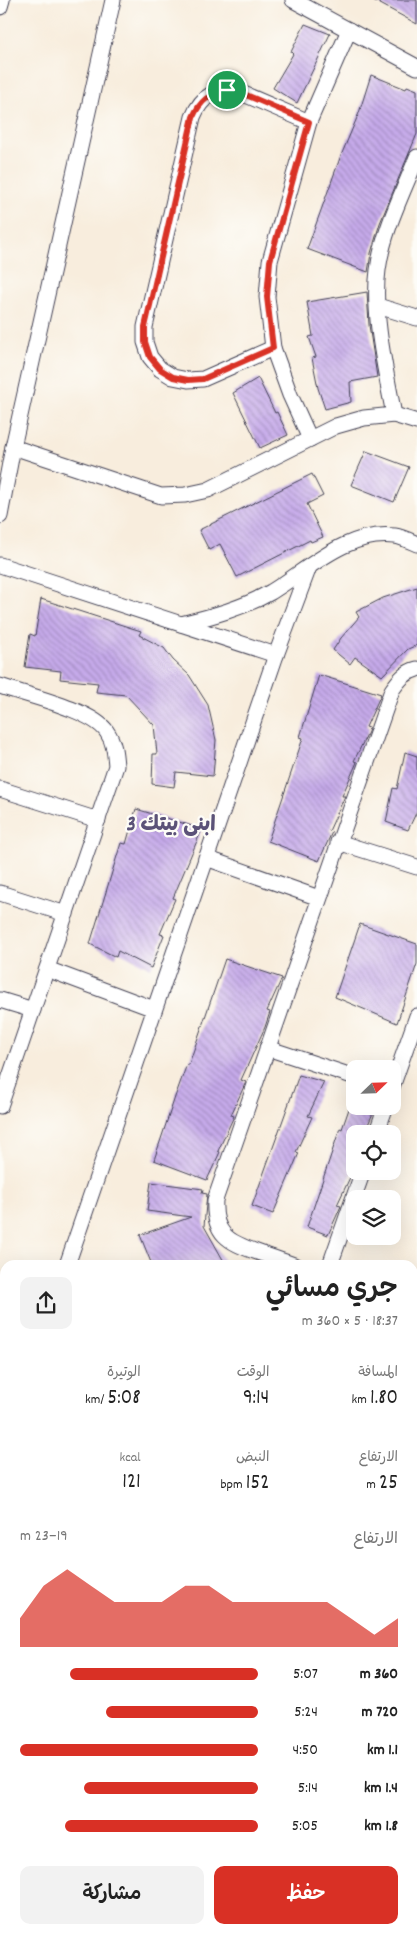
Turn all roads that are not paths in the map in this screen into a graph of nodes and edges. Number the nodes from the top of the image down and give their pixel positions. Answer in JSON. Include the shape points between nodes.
{"nodes":[{"id":1,"x":2,"y":0,"type":"edge"},
{"id":2,"x":113,"y":0,"type":"edge"},
{"id":3,"x":293,"y":0,"type":"edge"},
{"id":4,"x":0,"y":7,"type":"edge"},
{"id":5,"x":349,"y":30,"type":"junction"},
{"id":6,"x":417,"y":67,"type":"edge"},
{"id":7,"x":309,"y":122,"type":"junction"},
{"id":8,"x":417,"y":157,"type":"edge"},
{"id":9,"x":412,"y":182,"type":"edge"},
{"id":10,"x":378,"y":306,"type":"junction"},
{"id":11,"x":417,"y":318,"type":"edge"},
{"id":12,"x":273,"y":348,"type":"junction"},
{"id":13,"x":394,"y":415,"type":"junction"},
{"id":14,"x":417,"y":422,"type":"edge"},
{"id":15,"x":310,"y":439,"type":"junction"},
{"id":16,"x":13,"y":447,"type":"junction"},
{"id":17,"x":0,"y":516,"type":"edge"},
{"id":18,"x":417,"y":544,"type":"edge"},
{"id":19,"x":0,"y":565,"type":"edge"},
{"id":20,"x":309,"y":567,"type":"junction"},
{"id":21,"x":181,"y":624,"type":"junction"},
{"id":22,"x":276,"y":655,"type":"junction"},
{"id":23,"x":417,"y":669,"type":"edge"},
{"id":24,"x":0,"y":686,"type":"edge"},
{"id":25,"x":0,"y":789,"type":"edge"},
{"id":26,"x":98,"y":820,"type":"junction"},
{"id":27,"x":338,"y":842,"type":"junction"},
{"id":28,"x":206,"y":858,"type":"junction"},
{"id":29,"x":417,"y":867,"type":"edge"},
{"id":30,"x":0,"y":894,"type":"edge"},
{"id":31,"x":319,"y":898,"type":"junction"},
{"id":32,"x":66,"y":914,"type":"junction"},
{"id":33,"x":47,"y":970,"type":"junction"},
{"id":34,"x":0,"y":1000,"type":"edge"},
{"id":35,"x":154,"y":1009,"type":"junction"},
{"id":36,"x":33,"y":1010,"type":"junction"},
{"id":37,"x":417,"y":1016,"type":"edge"},
{"id":38,"x":267,"y":1048,"type":"junction"},
{"id":39,"x":401,"y":1061,"type":"edge"},
{"id":40,"x":346,"y":1075,"type":"edge"},
{"id":41,"x":0,"y":1106,"type":"edge"},
{"id":42,"x":360,"y":1180,"type":"edge"},
{"id":43,"x":68,"y":1260,"type":"edge"},
{"id":44,"x":280,"y":1260,"type":"edge"},
{"id":45,"x":332,"y":1260,"type":"edge"}],
"edges":[{"from":1,"to":4,"type":"street"},
{"from":2,"to":16,"type":"street"},
{"from":3,"to":5,"type":"street"},
{"from":5,"to":6,"type":"street"},
{"from":5,"to":7,"type":"street"},
{"from":7,"to":12,"type":"street","via":[[270,261],[267,297]]},
{"from":7,"to":12,"type":"street","via":[[227,90],[216,92],[198,106],[145,327],[150,357],[173,377],[188,380],[203,379]]},
{"from":8,"to":9,"type":"street"},
{"from":9,"to":10,"type":"street","via":[[389,228],[379,267]]},
{"from":10,"to":11,"type":"street"},
{"from":10,"to":13,"type":"street","via":[[382,354]]},
{"from":12,"to":15,"type":"street"},
{"from":13,"to":14,"type":"street"},
{"from":13,"to":15,"type":"street","via":[[355,420]]},
{"from":15,"to":16,"type":"street","via":[[208,490],[161,496]]},
{"from":16,"to":17,"type":"street"},
{"from":18,"to":20,"type":"street","via":[[396,536],[358,541],[340,547]]},
{"from":19,"to":21,"type":"street"},
{"from":20,"to":21,"type":"street","via":[[270,592],[226,613]]},
{"from":20,"to":22,"type":"street"},
{"from":21,"to":22,"type":"street"},
{"from":22,"to":28,"type":"street"},
{"from":23,"to":27,"type":"street","via":[[399,679],[392,690]]},
{"from":24,"to":26,"type":"street","via":[[93,718],[107,731],[114,747],[116,766]]},
{"from":25,"to":26,"type":"street"},
{"from":26,"to":32,"type":"street"},
{"from":27,"to":29,"type":"street"},
{"from":27,"to":31,"type":"street"},
{"from":28,"to":31,"type":"street"},
{"from":28,"to":35,"type":"street"},
{"from":30,"to":32,"type":"street"},
{"from":31,"to":38,"type":"street"},
{"from":32,"to":33,"type":"street"},
{"from":33,"to":35,"type":"street"},
{"from":33,"to":36,"type":"street"},
{"from":34,"to":36,"type":"street"},
{"from":35,"to":43,"type":"street"},
{"from":36,"to":41,"type":"street"},
{"from":37,"to":39,"type":"street"},
{"from":38,"to":40,"type":"street"},
{"from":38,"to":44,"type":"street","via":[[218,1191],[214,1214],[218,1226],[236,1245]]},
{"from":42,"to":45,"type":"street"}]}
